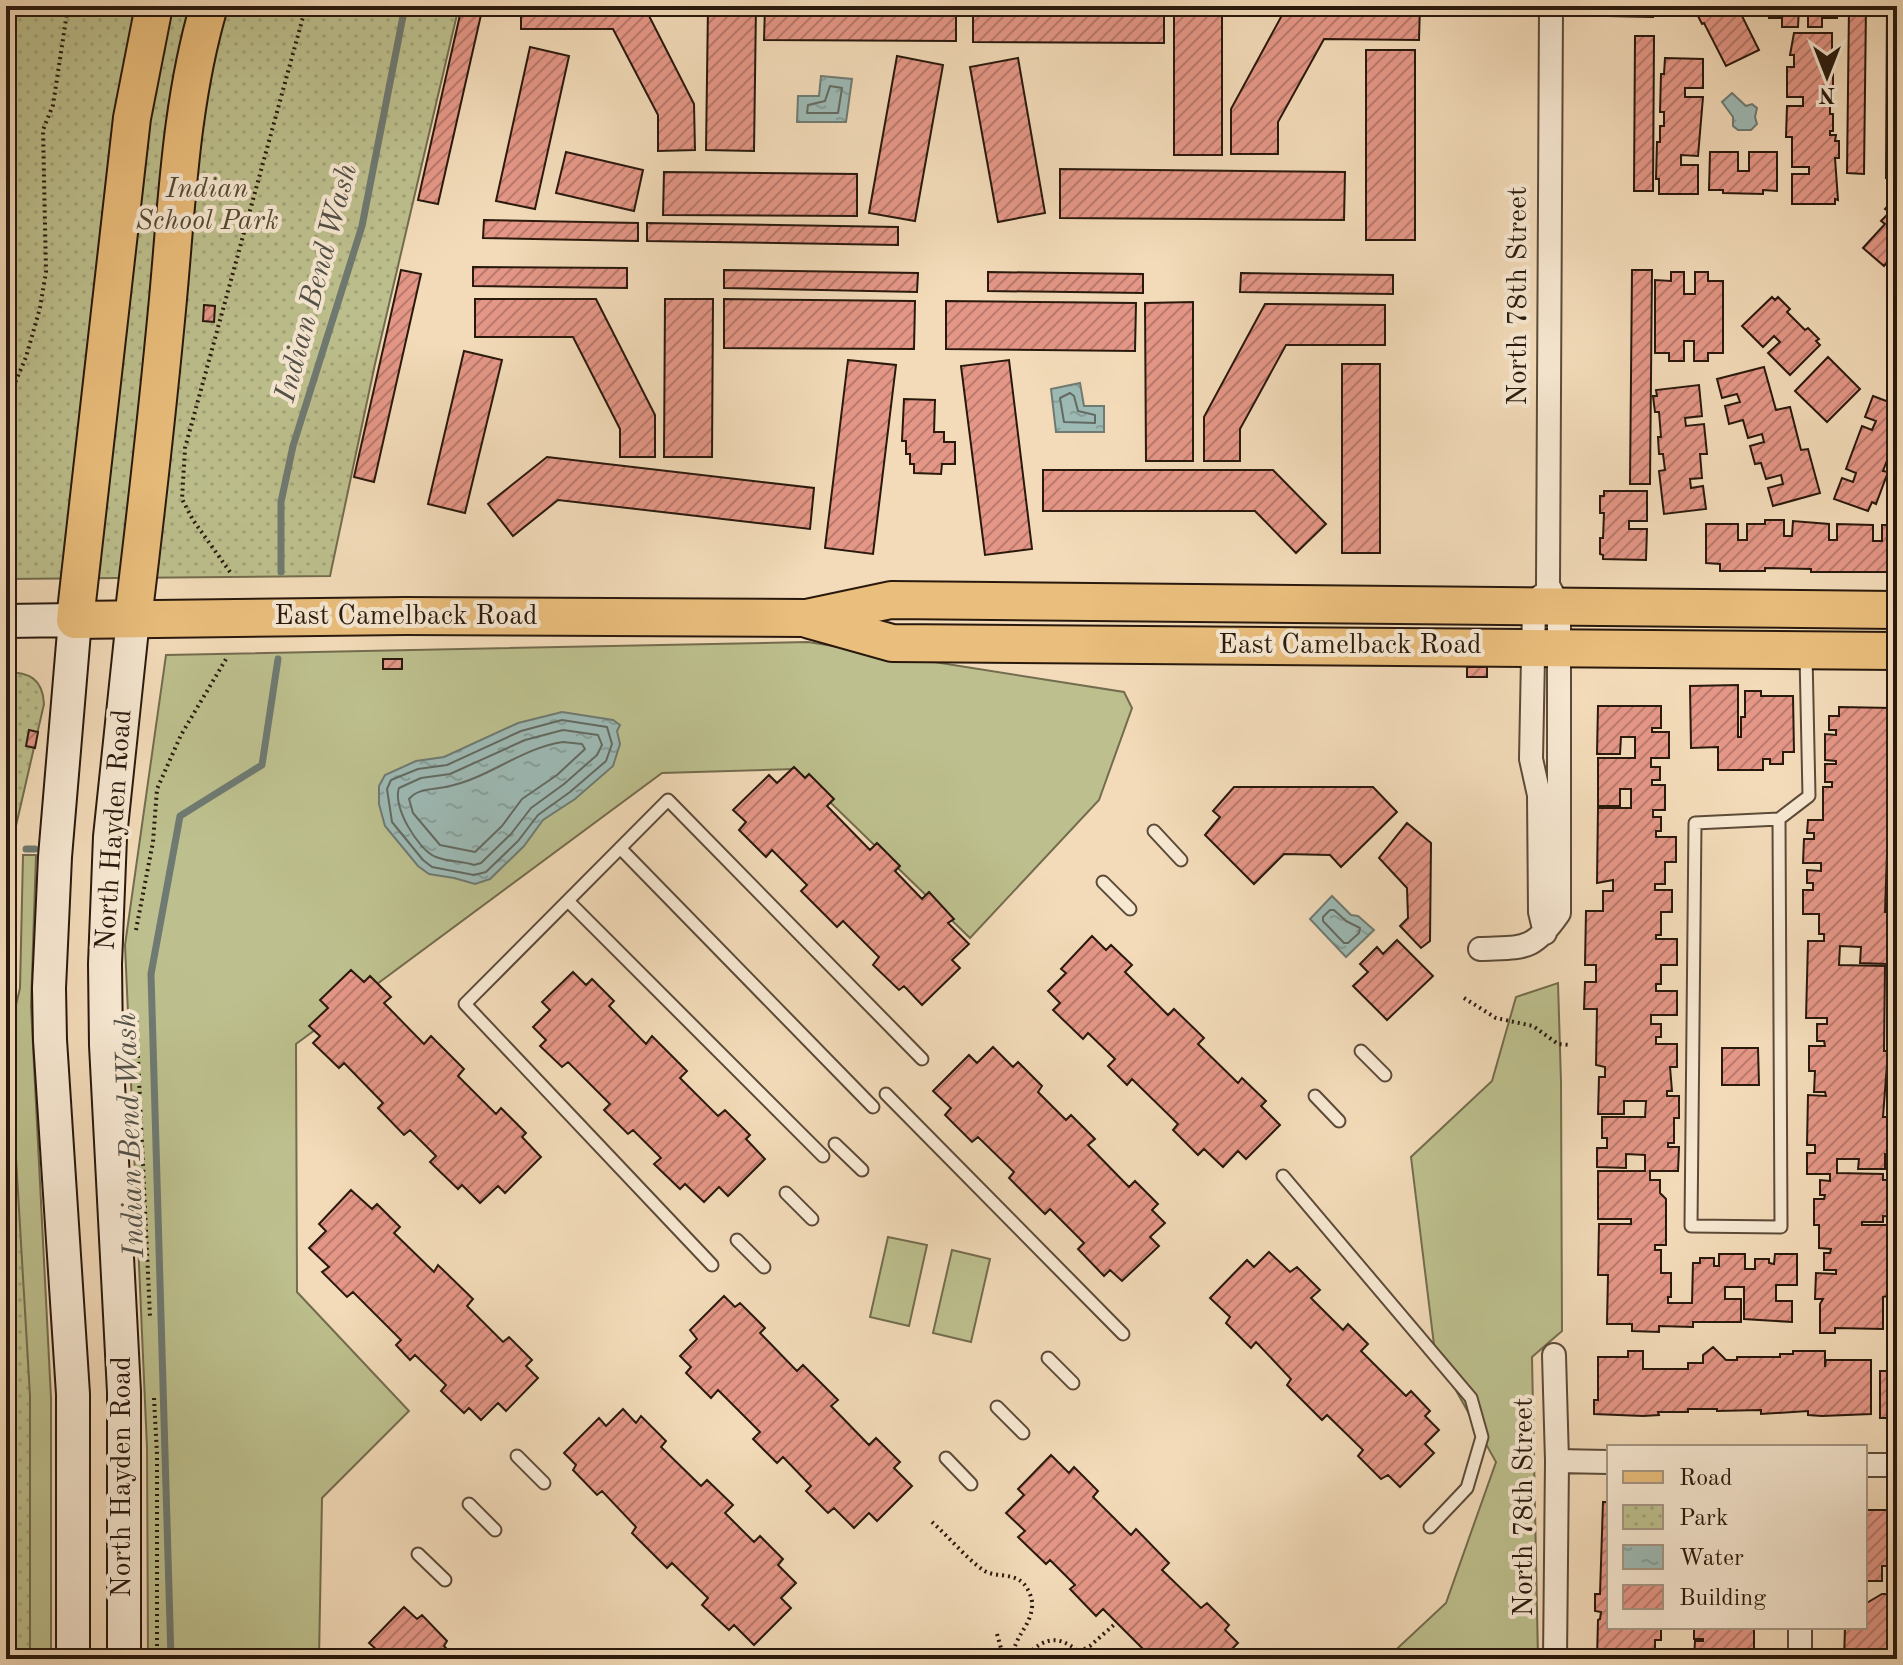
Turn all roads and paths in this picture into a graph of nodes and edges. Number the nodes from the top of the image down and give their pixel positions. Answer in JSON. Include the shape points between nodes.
{"nodes":[{"id":1,"x":68,"y":6,"type":"edge"},
{"id":2,"x":154,"y":6,"type":"edge"},
{"id":3,"x":209,"y":6,"type":"edge"},
{"id":4,"x":306,"y":6,"type":"edge"},
{"id":5,"x":1551,"y":6,"type":"edge"},
{"id":6,"x":6,"y":404,"type":"edge"},
{"id":7,"x":230,"y":572,"type":"dead end"},
{"id":8,"x":1547,"y":599,"type":"junction"},
{"id":9,"x":1897,"y":610,"type":"edge"},
{"id":10,"x":806,"y":618,"type":"junction"},
{"id":11,"x":133,"y":619,"type":"junction"},
{"id":12,"x":75,"y":620,"type":"junction"},
{"id":13,"x":6,"y":621,"type":"edge"},
{"id":14,"x":1895,"y":641,"type":"edge"},
{"id":15,"x":1545,"y":647,"type":"junction"},
{"id":16,"x":1806,"y":651,"type":"junction"},
{"id":17,"x":226,"y":659,"type":"dead end"},
{"id":18,"x":1779,"y":819,"type":"junction"},
{"id":19,"x":1154,"y":831,"type":"dead end"},
{"id":20,"x":620,"y":848,"type":"junction"},
{"id":21,"x":1181,"y":860,"type":"dead end"},
{"id":22,"x":1103,"y":882,"type":"dead end"},
{"id":23,"x":568,"y":901,"type":"junction"},
{"id":24,"x":1130,"y":909,"type":"dead end"},
{"id":25,"x":135,"y":934,"type":"dead end"},
{"id":26,"x":1480,"y":949,"type":"dead end"},
{"id":27,"x":1464,"y":998,"type":"dead end"},
{"id":28,"x":135,"y":1012,"type":"dead end"},
{"id":29,"x":1570,"y":1045,"type":"dead end"},
{"id":30,"x":1361,"y":1051,"type":"dead end"},
{"id":31,"x":922,"y":1059,"type":"dead end"},
{"id":32,"x":1385,"y":1075,"type":"dead end"},
{"id":33,"x":886,"y":1094,"type":"dead end"},
{"id":34,"x":1315,"y":1096,"type":"dead end"},
{"id":35,"x":873,"y":1107,"type":"dead end"},
{"id":36,"x":1339,"y":1121,"type":"dead end"},
{"id":37,"x":835,"y":1144,"type":"dead end"},
{"id":38,"x":823,"y":1156,"type":"dead end"},
{"id":39,"x":862,"y":1170,"type":"dead end"},
{"id":40,"x":1283,"y":1176,"type":"dead end"},
{"id":41,"x":786,"y":1193,"type":"dead end"},
{"id":42,"x":812,"y":1219,"type":"dead end"},
{"id":43,"x":737,"y":1240,"type":"dead end"},
{"id":44,"x":712,"y":1265,"type":"dead end"},
{"id":45,"x":764,"y":1267,"type":"dead end"},
{"id":46,"x":151,"y":1327,"type":"dead end"},
{"id":47,"x":1123,"y":1334,"type":"dead end"},
{"id":48,"x":1554,"y":1355,"type":"dead end"},
{"id":49,"x":1048,"y":1358,"type":"dead end"},
{"id":50,"x":1073,"y":1383,"type":"dead end"},
{"id":51,"x":154,"y":1391,"type":"dead end"},
{"id":52,"x":997,"y":1407,"type":"dead end"},
{"id":53,"x":1023,"y":1433,"type":"dead end"},
{"id":54,"x":517,"y":1456,"type":"dead end"},
{"id":55,"x":946,"y":1458,"type":"dead end"},
{"id":56,"x":1557,"y":1461,"type":"junction"},
{"id":57,"x":1607,"y":1462,"type":"edge"},
{"id":58,"x":1867,"y":1465,"type":"edge"},
{"id":59,"x":1897,"y":1465,"type":"edge"},
{"id":60,"x":544,"y":1483,"type":"dead end"},
{"id":61,"x":971,"y":1484,"type":"dead end"},
{"id":62,"x":469,"y":1504,"type":"dead end"},
{"id":63,"x":932,"y":1522,"type":"dead end"},
{"id":64,"x":1430,"y":1527,"type":"dead end"},
{"id":65,"x":495,"y":1530,"type":"dead end"},
{"id":66,"x":418,"y":1554,"type":"dead end"},
{"id":67,"x":445,"y":1580,"type":"dead end"},
{"id":68,"x":1116,"y":1623,"type":"dead end"},
{"id":69,"x":1800,"y":1629,"type":"edge"},
{"id":70,"x":997,"y":1634,"type":"dead end"},
{"id":71,"x":1079,"y":1652,"type":"junction"},
{"id":72,"x":73,"y":1659,"type":"edge"},
{"id":73,"x":124,"y":1659,"type":"edge"},
{"id":74,"x":157,"y":1659,"type":"edge"},
{"id":75,"x":1004,"y":1659,"type":"edge"},
{"id":76,"x":1012,"y":1659,"type":"edge"},
{"id":77,"x":1024,"y":1659,"type":"edge"},
{"id":78,"x":1086,"y":1659,"type":"edge"},
{"id":79,"x":1555,"y":1659,"type":"edge"},
{"id":80,"x":1800,"y":1659,"type":"edge"}],
"edges":[{"from":1,"to":6,"type":"path","via":[[53,105],[43,130],[46,272],[26,357]]},
{"from":2,"to":12,"type":"main road","name":"North Hayden Road","via":[[132,118]]},
{"from":3,"to":11,"type":"main road","name":"North Hayden Road","via":[[183,128]]},
{"from":4,"to":7,"type":"path","via":[[185,448],[182,499]]},
{"from":5,"to":8,"type":"street","name":"North 78th Street"},
{"from":8,"to":9,"type":"main road","name":"East Camelback Road"},
{"from":8,"to":10,"type":"main road","name":"East Camelback Road","via":[[891,600]]},
{"from":8,"to":15,"type":"street","name":"North 78th Street"},
{"from":10,"to":11,"type":"main road","name":"East Camelback Road"},
{"from":10,"to":15,"type":"main road","name":"East Camelback Road","via":[[892,643]]},
{"from":11,"to":12,"type":"main road","name":"East Camelback Road"},
{"from":11,"to":73,"type":"main road","name":"North Hayden Road","via":[[110,837],[105,964],[124,1392]]},
{"from":12,"to":13,"type":"main road","name":"East Camelback Road"},
{"from":12,"to":72,"type":"main road","name":"North Hayden Road","via":[[49,988],[73,1394]]},
{"from":14,"to":16,"type":"main road","name":"East Camelback Road"},
{"from":15,"to":16,"type":"main road","name":"East Camelback Road"},
{"from":15,"to":26,"type":"street","name":"North 78th Street","via":[[1531,759],[1539,795],[1540,912],[1545,933],[1525,947]]},
{"from":16,"to":18,"type":"lane","via":[[1809,796]]},
{"from":17,"to":25,"type":"path","via":[[181,735],[157,789]]},
{"from":18,"to":18,"type":"lane","via":[[1781,1227],[1691,1226],[1695,823]]},
{"from":19,"to":21,"type":"lane"},
{"from":20,"to":23,"type":"lane"},
{"from":20,"to":31,"type":"lane","via":[[668,800]]},
{"from":20,"to":35,"type":"lane"},
{"from":22,"to":24,"type":"lane"},
{"from":23,"to":38,"type":"lane"},
{"from":23,"to":44,"type":"lane","via":[[465,1004]]},
{"from":27,"to":29,"type":"path","via":[[1496,1018],[1533,1026],[1558,1044]]},
{"from":28,"to":46,"type":"path"},
{"from":30,"to":32,"type":"lane"},
{"from":33,"to":47,"type":"lane"},
{"from":34,"to":36,"type":"lane"},
{"from":37,"to":39,"type":"lane"},
{"from":40,"to":64,"type":"lane","via":[[1471,1398],[1482,1437],[1467,1488]]},
{"from":41,"to":42,"type":"lane"},
{"from":43,"to":45,"type":"lane"},
{"from":48,"to":56,"type":"street","name":"North 78th Street"},
{"from":49,"to":50,"type":"lane"},
{"from":51,"to":74,"type":"path"},
{"from":52,"to":53,"type":"lane"},
{"from":54,"to":60,"type":"lane"},
{"from":55,"to":61,"type":"lane"},
{"from":56,"to":57,"type":"street"},
{"from":56,"to":79,"type":"street","name":"North 78th Street"},
{"from":58,"to":59,"type":"street"},
{"from":62,"to":65,"type":"lane"},
{"from":63,"to":76,"type":"path","via":[[984,1571],[1024,1583],[1032,1612],[1014,1643]]},
{"from":66,"to":67,"type":"lane"},
{"from":68,"to":71,"type":"path"},
{"from":69,"to":80,"type":"street"},
{"from":70,"to":75,"type":"path"},
{"from":71,"to":77,"type":"path","via":[[1064,1642],[1043,1641]]},
{"from":71,"to":78,"type":"path"}]}
